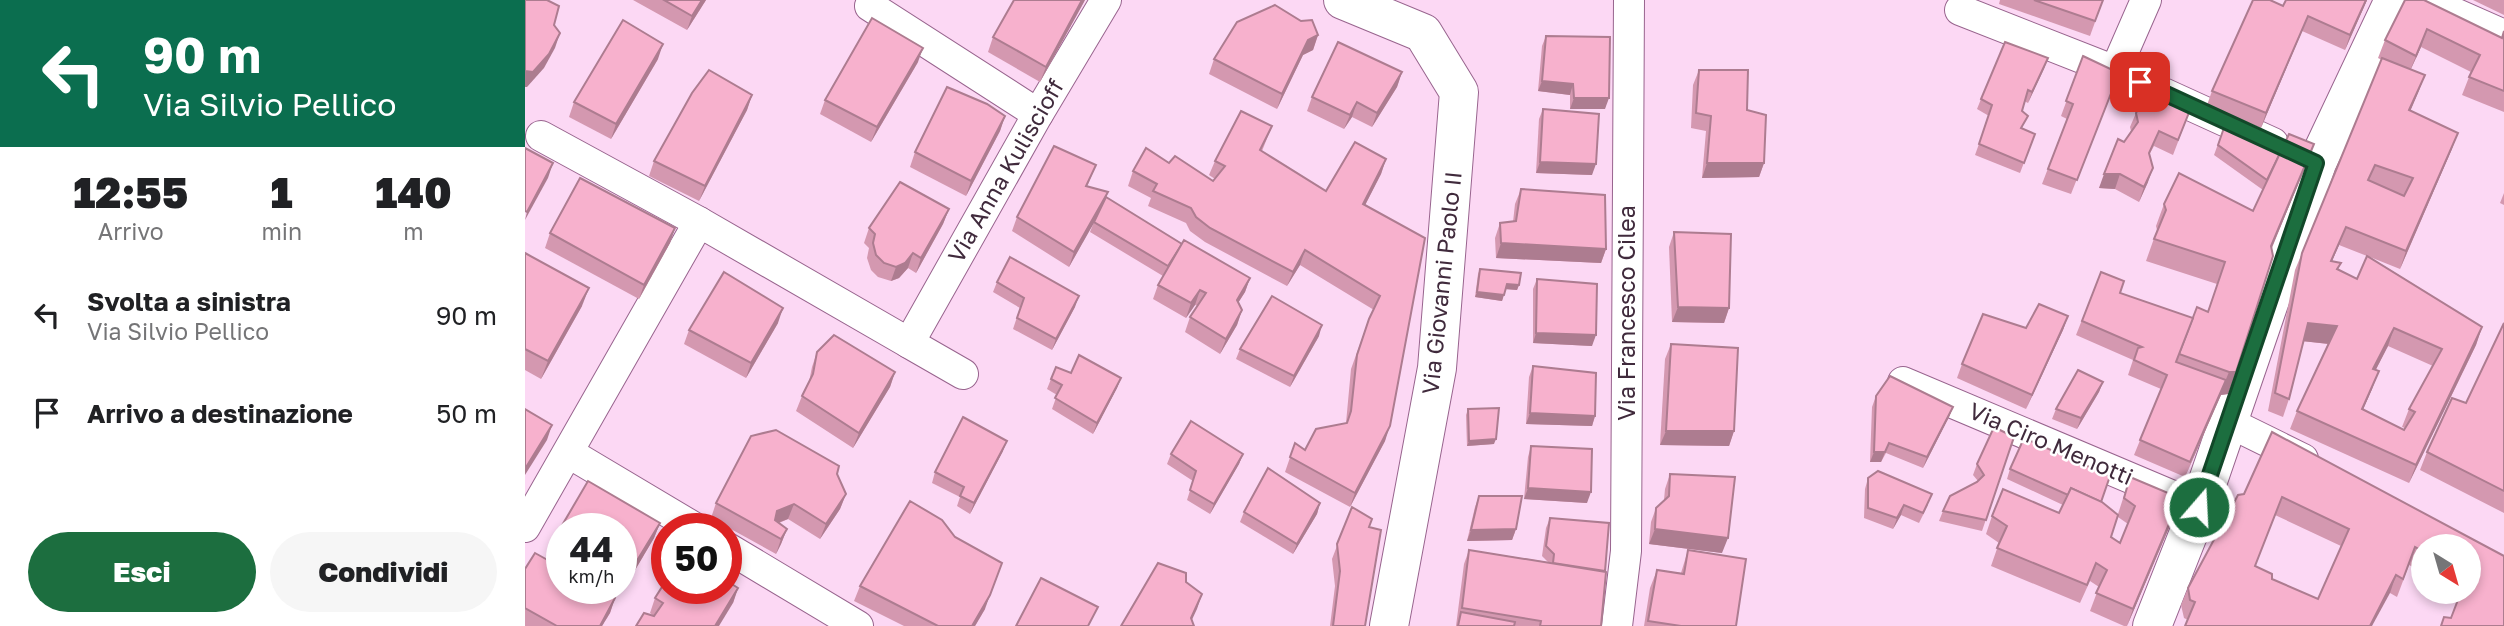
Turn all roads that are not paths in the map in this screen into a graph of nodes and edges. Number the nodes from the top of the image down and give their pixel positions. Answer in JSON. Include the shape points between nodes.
{"nodes":[{"id":1,"x":1106,"y":0,"type":"edge"},
{"id":2,"x":1343,"y":0,"type":"edge"},
{"id":3,"x":1629,"y":0,"type":"edge"},
{"id":4,"x":2146,"y":0,"type":"edge"},
{"id":5,"x":2394,"y":0,"type":"edge"},
{"id":6,"x":2425,"y":0,"type":"edge"},
{"id":7,"x":870,"y":6,"type":"dead end"},
{"id":8,"x":1961,"y":10,"type":"dead end"},
{"id":9,"x":2504,"y":35,"type":"edge"},
{"id":10,"x":2115,"y":71,"type":"junction"},
{"id":11,"x":1038,"y":114,"type":"junction"},
{"id":12,"x":541,"y":136,"type":"dead end"},
{"id":13,"x":2316,"y":163,"type":"junction"},
{"id":14,"x":699,"y":222,"type":"junction"},
{"id":15,"x":909,"y":343,"type":"junction"},
{"id":16,"x":963,"y":374,"type":"dead end"},
{"id":17,"x":1903,"y":382,"type":"edge"},
{"id":18,"x":2228,"y":422,"type":"junction"},
{"id":19,"x":569,"y":453,"type":"junction"},
{"id":20,"x":2328,"y":471,"type":"edge"},
{"id":21,"x":2199,"y":507,"type":"junction"},
{"id":22,"x":670,"y":513,"type":"edge"},
{"id":23,"x":525,"y":527,"type":"edge"},
{"id":24,"x":742,"y":557,"type":"edge"},
{"id":25,"x":857,"y":626,"type":"edge"},
{"id":26,"x":1388,"y":626,"type":"edge"},
{"id":27,"x":1617,"y":626,"type":"edge"},
{"id":28,"x":2152,"y":626,"type":"edge"}],
"edges":[{"from":1,"to":11,"type":"street","name":"Via Anna Kuliscioff"},
{"from":2,"to":26,"type":"street","name":"Via Giovanni Paolo II","via":[[1423,33],[1459,92],[1437,368]]},
{"from":3,"to":27,"type":"street","name":"Via Francesco Cilea","via":[[1626,551]]},
{"from":4,"to":10,"type":"street"},
{"from":5,"to":13,"type":"street"},
{"from":6,"to":9,"type":"street"},
{"from":7,"to":11,"type":"street"},
{"from":8,"to":10,"type":"street"},
{"from":10,"to":13,"type":"street"},
{"from":11,"to":15,"type":"street","name":"Via Anna Kuliscioff"},
{"from":12,"to":14,"type":"street"},
{"from":13,"to":18,"type":"street"},
{"from":14,"to":15,"type":"street"},
{"from":14,"to":19,"type":"street"},
{"from":15,"to":16,"type":"street"},
{"from":17,"to":21,"type":"street","name":"Via Ciro Menotti"},
{"from":18,"to":20,"type":"street"},
{"from":18,"to":21,"type":"street"},
{"from":19,"to":22,"type":"street"},
{"from":19,"to":23,"type":"street"},
{"from":21,"to":28,"type":"street"},
{"from":24,"to":25,"type":"street"}]}
